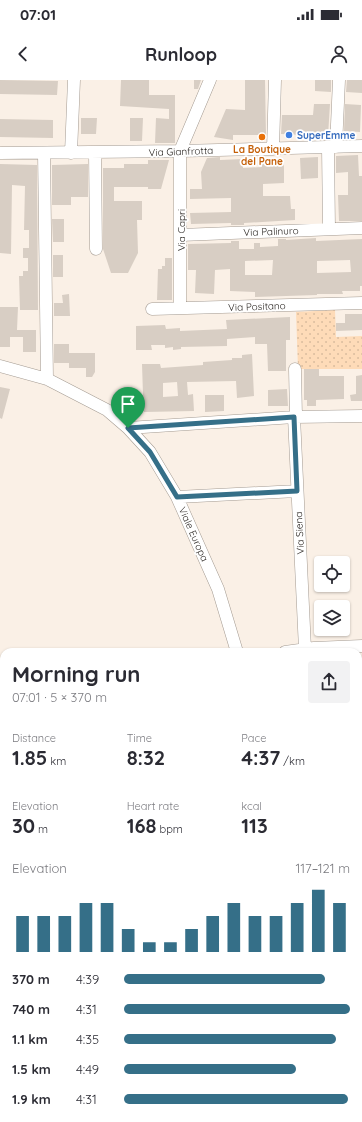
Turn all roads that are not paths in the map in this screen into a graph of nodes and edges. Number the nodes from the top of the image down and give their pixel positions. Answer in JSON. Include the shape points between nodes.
{"nodes":[{"id":1,"x":74,"y":80,"type":"edge"},
{"id":2,"x":210,"y":80,"type":"edge"},
{"id":3,"x":274,"y":80,"type":"edge"},
{"id":4,"x":339,"y":80,"type":"edge"},
{"id":5,"x":362,"y":146,"type":"edge"},
{"id":6,"x":332,"y":147,"type":"junction"},
{"id":7,"x":273,"y":148,"type":"junction"},
{"id":8,"x":180,"y":151,"type":"junction"},
{"id":9,"x":0,"y":153,"type":"edge"},
{"id":10,"x":44,"y":153,"type":"junction"},
{"id":11,"x":71,"y":153,"type":"junction"},
{"id":12,"x":95,"y":153,"type":"junction"},
{"id":13,"x":362,"y":228,"type":"edge"},
{"id":14,"x":329,"y":229,"type":"junction"},
{"id":15,"x":181,"y":235,"type":"junction"},
{"id":16,"x":96,"y":249,"type":"dead end"},
{"id":17,"x":362,"y":303,"type":"edge"},
{"id":18,"x":180,"y":308,"type":"junction"},
{"id":19,"x":152,"y":309,"type":"dead end"},
{"id":20,"x":0,"y":366,"type":"edge"},
{"id":21,"x":296,"y":369,"type":"dead end"},
{"id":22,"x":47,"y":379,"type":"junction"},
{"id":23,"x":362,"y":416,"type":"edge"},
{"id":24,"x":295,"y":417,"type":"junction"},
{"id":25,"x":128,"y":428,"type":"junction"},
{"id":26,"x":297,"y":491,"type":"junction"},
{"id":27,"x":177,"y":497,"type":"junction"},
{"id":28,"x":236,"y":648,"type":"edge"},
{"id":29,"x":305,"y":648,"type":"edge"}],
"edges":[{"from":1,"to":11,"type":"street"},
{"from":2,"to":8,"type":"street"},
{"from":3,"to":7,"type":"street"},
{"from":4,"to":6,"type":"street"},
{"from":5,"to":6,"type":"street","name":"Via Gianfrotta"},
{"from":6,"to":7,"type":"street","name":"Via Gianfrotta"},
{"from":6,"to":14,"type":"street"},
{"from":7,"to":8,"type":"street","name":"Via Gianfrotta"},
{"from":8,"to":12,"type":"street","name":"Via Gianfrotta"},
{"from":8,"to":15,"type":"street","name":"Via Capri"},
{"from":9,"to":10,"type":"street","name":"Via Gianfrotta"},
{"from":10,"to":11,"type":"street","name":"Via Gianfrotta"},
{"from":10,"to":22,"type":"street"},
{"from":11,"to":12,"type":"street","name":"Via Gianfrotta"},
{"from":12,"to":16,"type":"street"},
{"from":13,"to":14,"type":"street","name":"Via Palinuro"},
{"from":14,"to":15,"type":"street","name":"Via Palinuro"},
{"from":15,"to":18,"type":"street","name":"Via Capri"},
{"from":17,"to":18,"type":"street","name":"Via Positano"},
{"from":18,"to":19,"type":"street","name":"Via Positano"},
{"from":20,"to":22,"type":"street","name":"Viale Europa"},
{"from":21,"to":24,"type":"street","name":"Via Siena"},
{"from":22,"to":25,"type":"street","name":"Viale Europa","via":[[107,410]]},
{"from":23,"to":24,"type":"street"},
{"from":24,"to":25,"type":"street"},
{"from":24,"to":26,"type":"street","name":"Via Siena"},
{"from":25,"to":27,"type":"street","name":"Viale Europa","via":[[150,452]]},
{"from":26,"to":27,"type":"street"},
{"from":26,"to":29,"type":"street","name":"Via Siena"},
{"from":27,"to":28,"type":"street","name":"Viale Europa","via":[[218,589]]}]}
